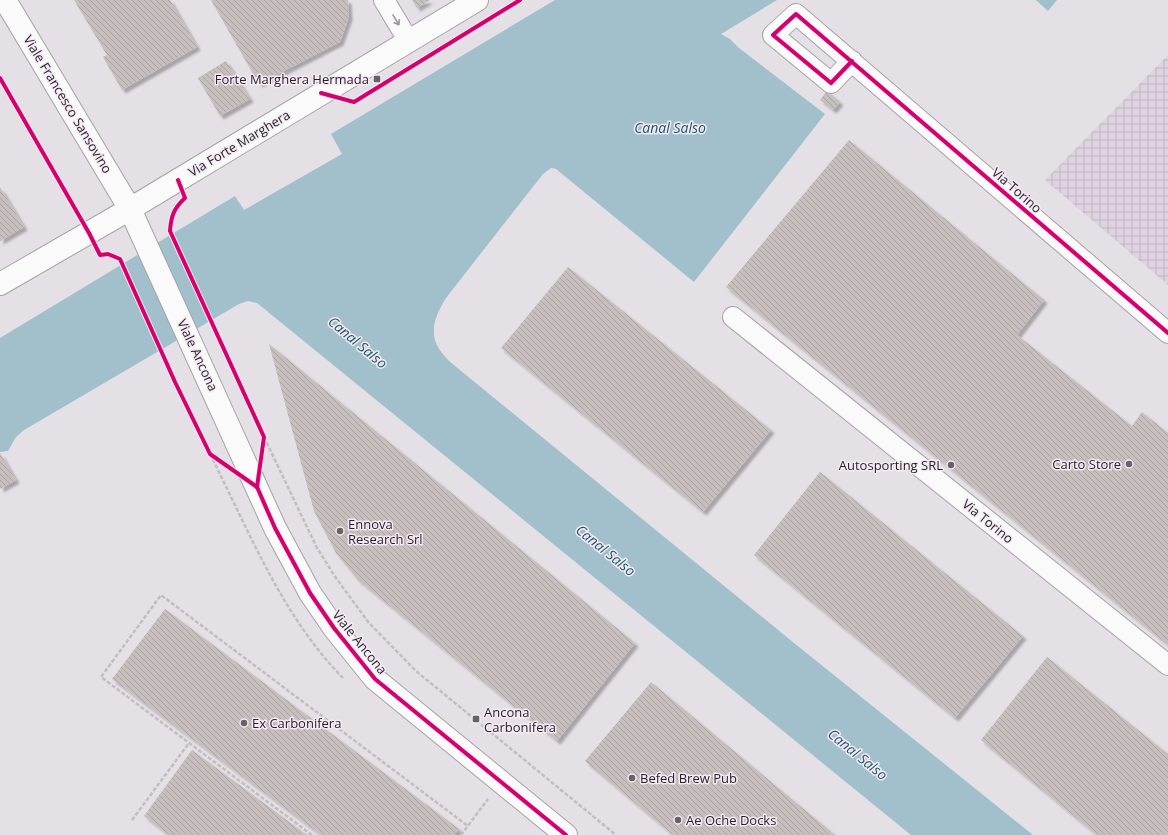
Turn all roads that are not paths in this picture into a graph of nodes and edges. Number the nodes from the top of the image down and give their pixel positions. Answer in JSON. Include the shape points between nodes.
{"nodes":[{"id":1,"x":5,"y":0,"type":"edge"},
{"id":2,"x":384,"y":0,"type":"edge"},
{"id":3,"x":477,"y":0,"type":"edge"},
{"id":4,"x":408,"y":40,"type":"junction"},
{"id":5,"x":852,"y":61,"type":"dead end"},
{"id":6,"x":130,"y":209,"type":"junction"},
{"id":7,"x":0,"y":284,"type":"edge"},
{"id":8,"x":733,"y":317,"type":"dead end"},
{"id":9,"x":1168,"y":333,"type":"edge"},
{"id":10,"x":1168,"y":665,"type":"edge"},
{"id":11,"x":566,"y":835,"type":"edge"}],
"edges":[{"from":1,"to":6,"type":"street","name":"Viale Francesco Sansovino"},
{"from":2,"to":4,"type":"street","one_way":true},
{"from":3,"to":4,"type":"street","name":"Via Forte Marghera"},
{"from":4,"to":6,"type":"street","name":"Via Forte Marghera"},
{"from":5,"to":9,"type":"street","name":"Via Torino"},
{"from":6,"to":7,"type":"street","name":"Via Forte Marghera"},
{"from":6,"to":11,"type":"street","name":"Viale Ancona","via":[[275,528],[310,593],[334,628],[375,679]]},
{"from":8,"to":10,"type":"street","name":"Via Torino"}]}
